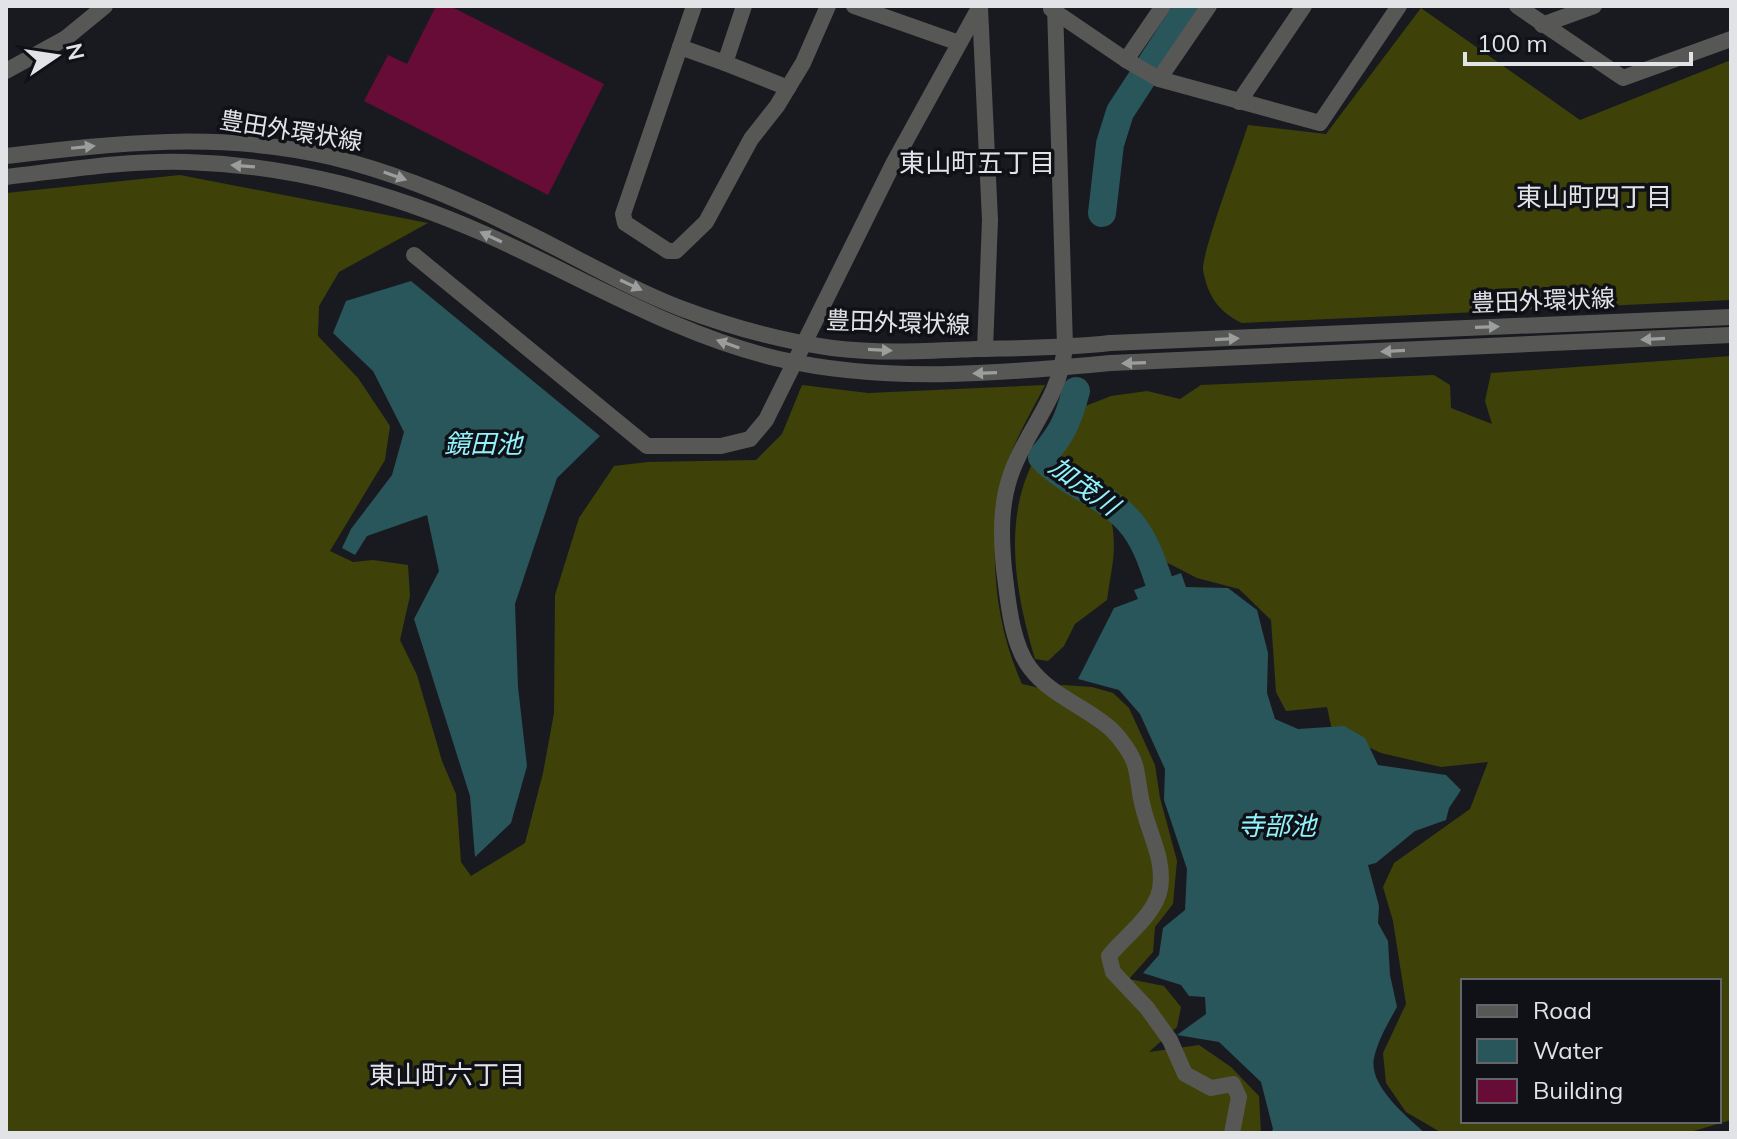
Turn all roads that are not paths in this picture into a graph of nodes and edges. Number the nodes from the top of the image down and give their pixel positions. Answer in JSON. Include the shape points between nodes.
{"nodes":[{"id":1,"x":105,"y":6,"type":"edge"},
{"id":2,"x":694,"y":6,"type":"edge"},
{"id":3,"x":744,"y":6,"type":"edge"},
{"id":4,"x":828,"y":6,"type":"edge"},
{"id":5,"x":854,"y":6,"type":"edge"},
{"id":6,"x":980,"y":6,"type":"edge"},
{"id":7,"x":1163,"y":6,"type":"edge"},
{"id":8,"x":1209,"y":6,"type":"edge"},
{"id":9,"x":1304,"y":6,"type":"edge"},
{"id":10,"x":1399,"y":6,"type":"edge"},
{"id":11,"x":1517,"y":6,"type":"edge"},
{"id":12,"x":1594,"y":6,"type":"edge"},
{"id":13,"x":1052,"y":8,"type":"edge"},
{"id":14,"x":1542,"y":25,"type":"junction"},
{"id":15,"x":1731,"y":39,"type":"edge"},
{"id":16,"x":959,"y":43,"type":"junction"},
{"id":17,"x":680,"y":47,"type":"junction"},
{"id":18,"x":1126,"y":60,"type":"junction"},
{"id":19,"x":725,"y":63,"type":"junction"},
{"id":20,"x":6,"y":71,"type":"edge"},
{"id":21,"x":1159,"y":79,"type":"junction"},
{"id":22,"x":788,"y":88,"type":"junction"},
{"id":23,"x":1239,"y":102,"type":"junction"},
{"id":24,"x":6,"y":156,"type":"edge"},
{"id":25,"x":6,"y":177,"type":"edge"},
{"id":26,"x":414,"y":255,"type":"dead end"},
{"id":27,"x":1731,"y":317,"type":"edge"},
{"id":28,"x":1731,"y":335,"type":"edge"},
{"id":29,"x":1065,"y":347,"type":"junction"},
{"id":30,"x":985,"y":349,"type":"junction"},
{"id":31,"x":1063,"y":369,"type":"junction"},
{"id":32,"x":1232,"y":1133,"type":"edge"}],
"edges":[{"from":1,"to":20,"type":"street","via":[[66,38]]},
{"from":2,"to":17,"type":"street"},
{"from":3,"to":19,"type":"street"},
{"from":4,"to":22,"type":"street"},
{"from":5,"to":16,"type":"street"},
{"from":6,"to":16,"type":"street"},
{"from":6,"to":30,"type":"street","via":[[990,220]]},
{"from":7,"to":18,"type":"street"},
{"from":8,"to":21,"type":"street"},
{"from":9,"to":23,"type":"street"},
{"from":10,"to":23,"type":"street","via":[[1320,123]]},
{"from":11,"to":14,"type":"street"},
{"from":12,"to":14,"type":"street"},
{"from":13,"to":18,"type":"street"},
{"from":13,"to":29,"type":"street"},
{"from":14,"to":15,"type":"street","via":[[1623,78]]},
{"from":16,"to":26,"type":"street","via":[[766,420],[750,439],[721,446],[647,446]]},
{"from":17,"to":19,"type":"street"},
{"from":17,"to":22,"type":"street","via":[[623,214],[625,223],[668,251],[676,251],[706,222],[751,139]]},
{"from":18,"to":21,"type":"street"},
{"from":19,"to":22,"type":"street"},
{"from":21,"to":23,"type":"street"},
{"from":24,"to":30,"type":"street","name":"豊田外環状線","one_way":true,"via":[[188,140],[246,143],[328,157],[450,196],[679,307],[737,326],[832,348]]},
{"from":31,"to":25,"type":"street","name":"豊田外環状線","one_way":true,"via":[[915,374],[831,369],[779,359],[668,321],[416,206],[298,173],[186,162]]},
{"from":29,"to":27,"type":"street","name":"豊田外環状線","one_way":true},
{"from":28,"to":31,"type":"street","name":"豊田外環状線","one_way":true},
{"from":29,"to":30,"type":"street","name":"豊田外環状線"},
{"from":29,"to":31,"type":"street"},
{"from":31,"to":32,"type":"street","via":[[1011,474],[1001,520],[1016,637],[1028,666],[1045,685],[1114,732],[1135,763],[1146,823],[1158,849],[1160,890],[1146,916],[1109,956],[1113,972],[1170,1040],[1185,1074],[1211,1088],[1233,1084],[1239,1097]]}]}
